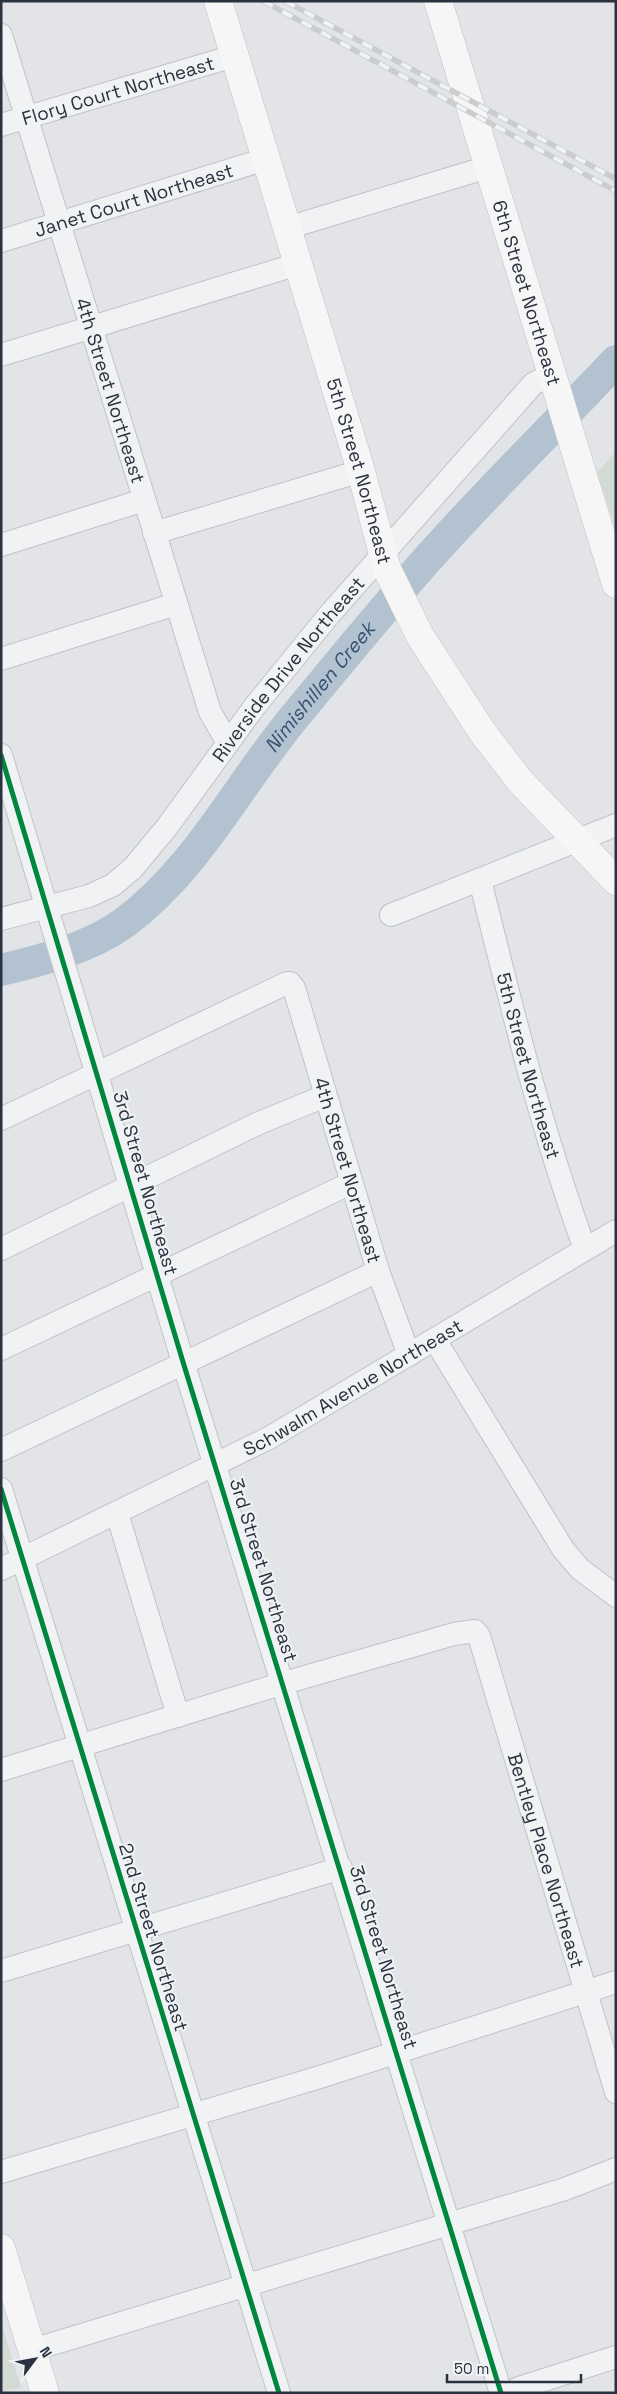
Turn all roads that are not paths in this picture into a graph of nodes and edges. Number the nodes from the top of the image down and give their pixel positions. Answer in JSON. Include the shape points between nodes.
{"nodes":[{"id":1,"x":218,"y":1,"type":"edge"},
{"id":2,"x":438,"y":1,"type":"edge"},
{"id":3,"x":1,"y":35,"type":"edge"},
{"id":4,"x":234,"y":56,"type":"junction"},
{"id":5,"x":26,"y":117,"type":"junction"},
{"id":6,"x":1,"y":125,"type":"edge"},
{"id":7,"x":266,"y":160,"type":"junction"},
{"id":8,"x":488,"y":167,"type":"junction"},
{"id":9,"x":59,"y":223,"type":"junction"},
{"id":10,"x":287,"y":228,"type":"junction"},
{"id":11,"x":1,"y":241,"type":"edge"},
{"id":12,"x":298,"y":264,"type":"junction"},
{"id":13,"x":91,"y":329,"type":"junction"},
{"id":14,"x":1,"y":355,"type":"edge"},
{"id":15,"x":552,"y":379,"type":"junction"},
{"id":16,"x":361,"y":471,"type":"junction"},
{"id":17,"x":144,"y":500,"type":"junction"},
{"id":18,"x":154,"y":533,"type":"junction"},
{"id":19,"x":1,"y":545,"type":"edge"},
{"id":20,"x":384,"y":561,"type":"junction"},
{"id":21,"x":616,"y":584,"type":"edge"},
{"id":22,"x":176,"y":604,"type":"junction"},
{"id":23,"x":1,"y":659,"type":"edge"},
{"id":24,"x":228,"y":743,"type":"junction"},
{"id":25,"x":1,"y":755,"type":"edge"},
{"id":26,"x":616,"y":825,"type":"edge"},
{"id":27,"x":577,"y":841,"type":"junction"},
{"id":28,"x":480,"y":880,"type":"junction"},
{"id":29,"x":616,"y":881,"type":"edge"},
{"id":30,"x":50,"y":913,"type":"junction"},
{"id":31,"x":392,"y":915,"type":"dead end"},
{"id":32,"x":1,"y":919,"type":"edge"},
{"id":33,"x":98,"y":1072,"type":"junction"},
{"id":34,"x":325,"y":1096,"type":"junction"},
{"id":35,"x":1,"y":1119,"type":"edge"},
{"id":36,"x":351,"y":1183,"type":"junction"},
{"id":37,"x":132,"y":1187,"type":"junction"},
{"id":38,"x":616,"y":1231,"type":"edge"},
{"id":39,"x":1,"y":1249,"type":"edge"},
{"id":40,"x":585,"y":1249,"type":"junction"},
{"id":41,"x":378,"y":1271,"type":"junction"},
{"id":42,"x":157,"y":1275,"type":"junction"},
{"id":43,"x":435,"y":1340,"type":"junction"},
{"id":44,"x":1,"y":1350,"type":"edge"},
{"id":45,"x":409,"y":1356,"type":"junction"},
{"id":46,"x":183,"y":1362,"type":"junction"},
{"id":47,"x":1,"y":1450,"type":"edge"},
{"id":48,"x":216,"y":1466,"type":"junction"},
{"id":49,"x":1,"y":1489,"type":"edge"},
{"id":50,"x":118,"y":1513,"type":"junction"},
{"id":51,"x":23,"y":1558,"type":"junction"},
{"id":52,"x":1,"y":1569,"type":"edge"},
{"id":53,"x":616,"y":1596,"type":"edge"},
{"id":54,"x":284,"y":1683,"type":"junction"},
{"id":55,"x":178,"y":1716,"type":"junction"},
{"id":56,"x":81,"y":1746,"type":"junction"},
{"id":57,"x":1,"y":1770,"type":"edge"},
{"id":58,"x":341,"y":1868,"type":"junction"},
{"id":59,"x":136,"y":1929,"type":"junction"},
{"id":60,"x":1,"y":1971,"type":"edge"},
{"id":61,"x":616,"y":1982,"type":"edge"},
{"id":62,"x":586,"y":1991,"type":"junction"},
{"id":63,"x":397,"y":2052,"type":"junction"},
{"id":64,"x":616,"y":2092,"type":"edge"},
{"id":65,"x":193,"y":2114,"type":"junction"},
{"id":66,"x":616,"y":2169,"type":"edge"},
{"id":67,"x":1,"y":2172,"type":"edge"},
{"id":68,"x":450,"y":2223,"type":"junction"},
{"id":69,"x":1,"y":2248,"type":"edge"},
{"id":70,"x":246,"y":2286,"type":"junction"},
{"id":71,"x":7,"y":2288,"type":"edge"},
{"id":72,"x":32,"y":2350,"type":"junction"},
{"id":73,"x":616,"y":2357,"type":"edge"},
{"id":74,"x":45,"y":2393,"type":"edge"},
{"id":75,"x":279,"y":2393,"type":"edge"},
{"id":76,"x":501,"y":2393,"type":"edge"},
{"id":77,"x":509,"y":2393,"type":"edge"}],
"edges":[{"from":1,"to":4,"type":"main road","name":"5th Street Northeast"},
{"from":2,"to":8,"type":"main road","name":"6th Street Northeast"},
{"from":3,"to":5,"type":"street","name":"4th Street Northeast"},
{"from":4,"to":5,"type":"street","name":"Flory Court Northeast"},
{"from":4,"to":7,"type":"main road","name":"5th Street Northeast"},
{"from":5,"to":6,"type":"street","name":"Flory Court Northeast"},
{"from":5,"to":9,"type":"street","name":"4th Street Northeast"},
{"from":7,"to":9,"type":"street","name":"Janet Court Northeast"},
{"from":7,"to":10,"type":"main road","name":"5th Street Northeast"},
{"from":8,"to":10,"type":"street"},
{"from":8,"to":15,"type":"main road","name":"6th Street Northeast"},
{"from":9,"to":11,"type":"street","name":"Janet Court Northeast"},
{"from":9,"to":13,"type":"street","name":"4th Street Northeast"},
{"from":10,"to":12,"type":"main road","name":"5th Street Northeast"},
{"from":12,"to":13,"type":"street"},
{"from":12,"to":16,"type":"main road","name":"5th Street Northeast"},
{"from":13,"to":14,"type":"street"},
{"from":13,"to":17,"type":"street","name":"4th Street Northeast"},
{"from":15,"to":20,"type":"street","name":"Riverside Drive Northeast","via":[[534,384]]},
{"from":15,"to":21,"type":"main road","name":"6th Street Northeast"},
{"from":16,"to":18,"type":"street"},
{"from":16,"to":20,"type":"main road","name":"5th Street Northeast"},
{"from":17,"to":18,"type":"street","name":"4th Street Northeast"},
{"from":17,"to":19,"type":"street"},
{"from":18,"to":22,"type":"street","name":"4th Street Northeast"},
{"from":20,"to":24,"type":"street","name":"Riverside Drive Northeast","via":[[316,630]]},
{"from":20,"to":27,"type":"main road","name":"5th Street Northeast","via":[[420,636],[499,755]]},
{"from":22,"to":23,"type":"street"},
{"from":22,"to":24,"type":"street","name":"4th Street Northeast","via":[[210,712]]},
{"from":24,"to":30,"type":"street","name":"Riverside Drive Northeast","via":[[133,868],[101,891]]},
{"from":25,"to":30,"type":"street","name":"3rd Street Northeast"},
{"from":26,"to":27,"type":"street"},
{"from":27,"to":28,"type":"street"},
{"from":27,"to":29,"type":"main road","name":"5th Street Northeast"},
{"from":28,"to":31,"type":"street"},
{"from":28,"to":40,"type":"street","name":"5th Street Northeast","via":[[525,1059],[560,1180]]},
{"from":30,"to":32,"type":"street","name":"Riverside Drive Northeast"},
{"from":30,"to":33,"type":"street","name":"3rd Street Northeast"},
{"from":33,"to":34,"type":"street","name":"4th Street Northeast","via":[[290,983]]},
{"from":33,"to":35,"type":"street"},
{"from":33,"to":37,"type":"street","name":"3rd Street Northeast"},
{"from":34,"to":36,"type":"street","name":"4th Street Northeast"},
{"from":34,"to":37,"type":"street","via":[[259,1123]]},
{"from":36,"to":41,"type":"street","name":"4th Street Northeast"},
{"from":36,"to":42,"type":"street"},
{"from":37,"to":39,"type":"street"},
{"from":37,"to":42,"type":"street","name":"3rd Street Northeast"},
{"from":38,"to":40,"type":"street","name":"Schwalm Avenue Northeast"},
{"from":40,"to":43,"type":"street","name":"Schwalm Avenue Northeast"},
{"from":41,"to":45,"type":"street","name":"4th Street Northeast"},
{"from":41,"to":46,"type":"street"},
{"from":42,"to":44,"type":"street"},
{"from":42,"to":46,"type":"street","name":"3rd Street Northeast"},
{"from":43,"to":45,"type":"street","name":"Schwalm Avenue Northeast"},
{"from":43,"to":53,"type":"street","via":[[563,1549],[580,1569]]},
{"from":45,"to":48,"type":"street","name":"Schwalm Avenue Northeast"},
{"from":46,"to":47,"type":"street"},
{"from":46,"to":48,"type":"street","name":"3rd Street Northeast"},
{"from":48,"to":50,"type":"street","name":"Schwalm Avenue Northeast"},
{"from":48,"to":54,"type":"street","name":"3rd Street Northeast"},
{"from":49,"to":51,"type":"street","name":"2nd Street Northeast"},
{"from":50,"to":51,"type":"street","name":"Schwalm Avenue Northeast"},
{"from":50,"to":55,"type":"street"},
{"from":51,"to":52,"type":"street","name":"Schwalm Avenue Northeast"},
{"from":51,"to":56,"type":"street","name":"2nd Street Northeast"},
{"from":54,"to":55,"type":"street"},
{"from":54,"to":58,"type":"street","name":"3rd Street Northeast"},
{"from":54,"to":62,"type":"street","name":"Bentley Place Northeast","via":[[454,1634],[475,1631]]},
{"from":55,"to":56,"type":"street"},
{"from":56,"to":57,"type":"street"},
{"from":56,"to":59,"type":"street","name":"2nd Street Northeast"},
{"from":58,"to":59,"type":"street"},
{"from":58,"to":63,"type":"street","name":"3rd Street Northeast"},
{"from":59,"to":60,"type":"street"},
{"from":59,"to":65,"type":"street","name":"2nd Street Northeast"},
{"from":61,"to":62,"type":"street"},
{"from":62,"to":63,"type":"street"},
{"from":62,"to":64,"type":"street","name":"Bentley Place Northeast"},
{"from":63,"to":65,"type":"street"},
{"from":63,"to":68,"type":"street","name":"3rd Street Northeast"},
{"from":65,"to":67,"type":"street"},
{"from":65,"to":70,"type":"street","name":"2nd Street Northeast"},
{"from":66,"to":68,"type":"street","via":[[565,2189]]},
{"from":68,"to":70,"type":"street"},
{"from":68,"to":76,"type":"street","name":"3rd Street Northeast"},
{"from":69,"to":71,"type":"main road"},
{"from":70,"to":72,"type":"street"},
{"from":70,"to":75,"type":"street","name":"2nd Street Northeast"},
{"from":71,"to":72,"type":"main road"},
{"from":72,"to":74,"type":"main road"},
{"from":73,"to":77,"type":"street"}]}
